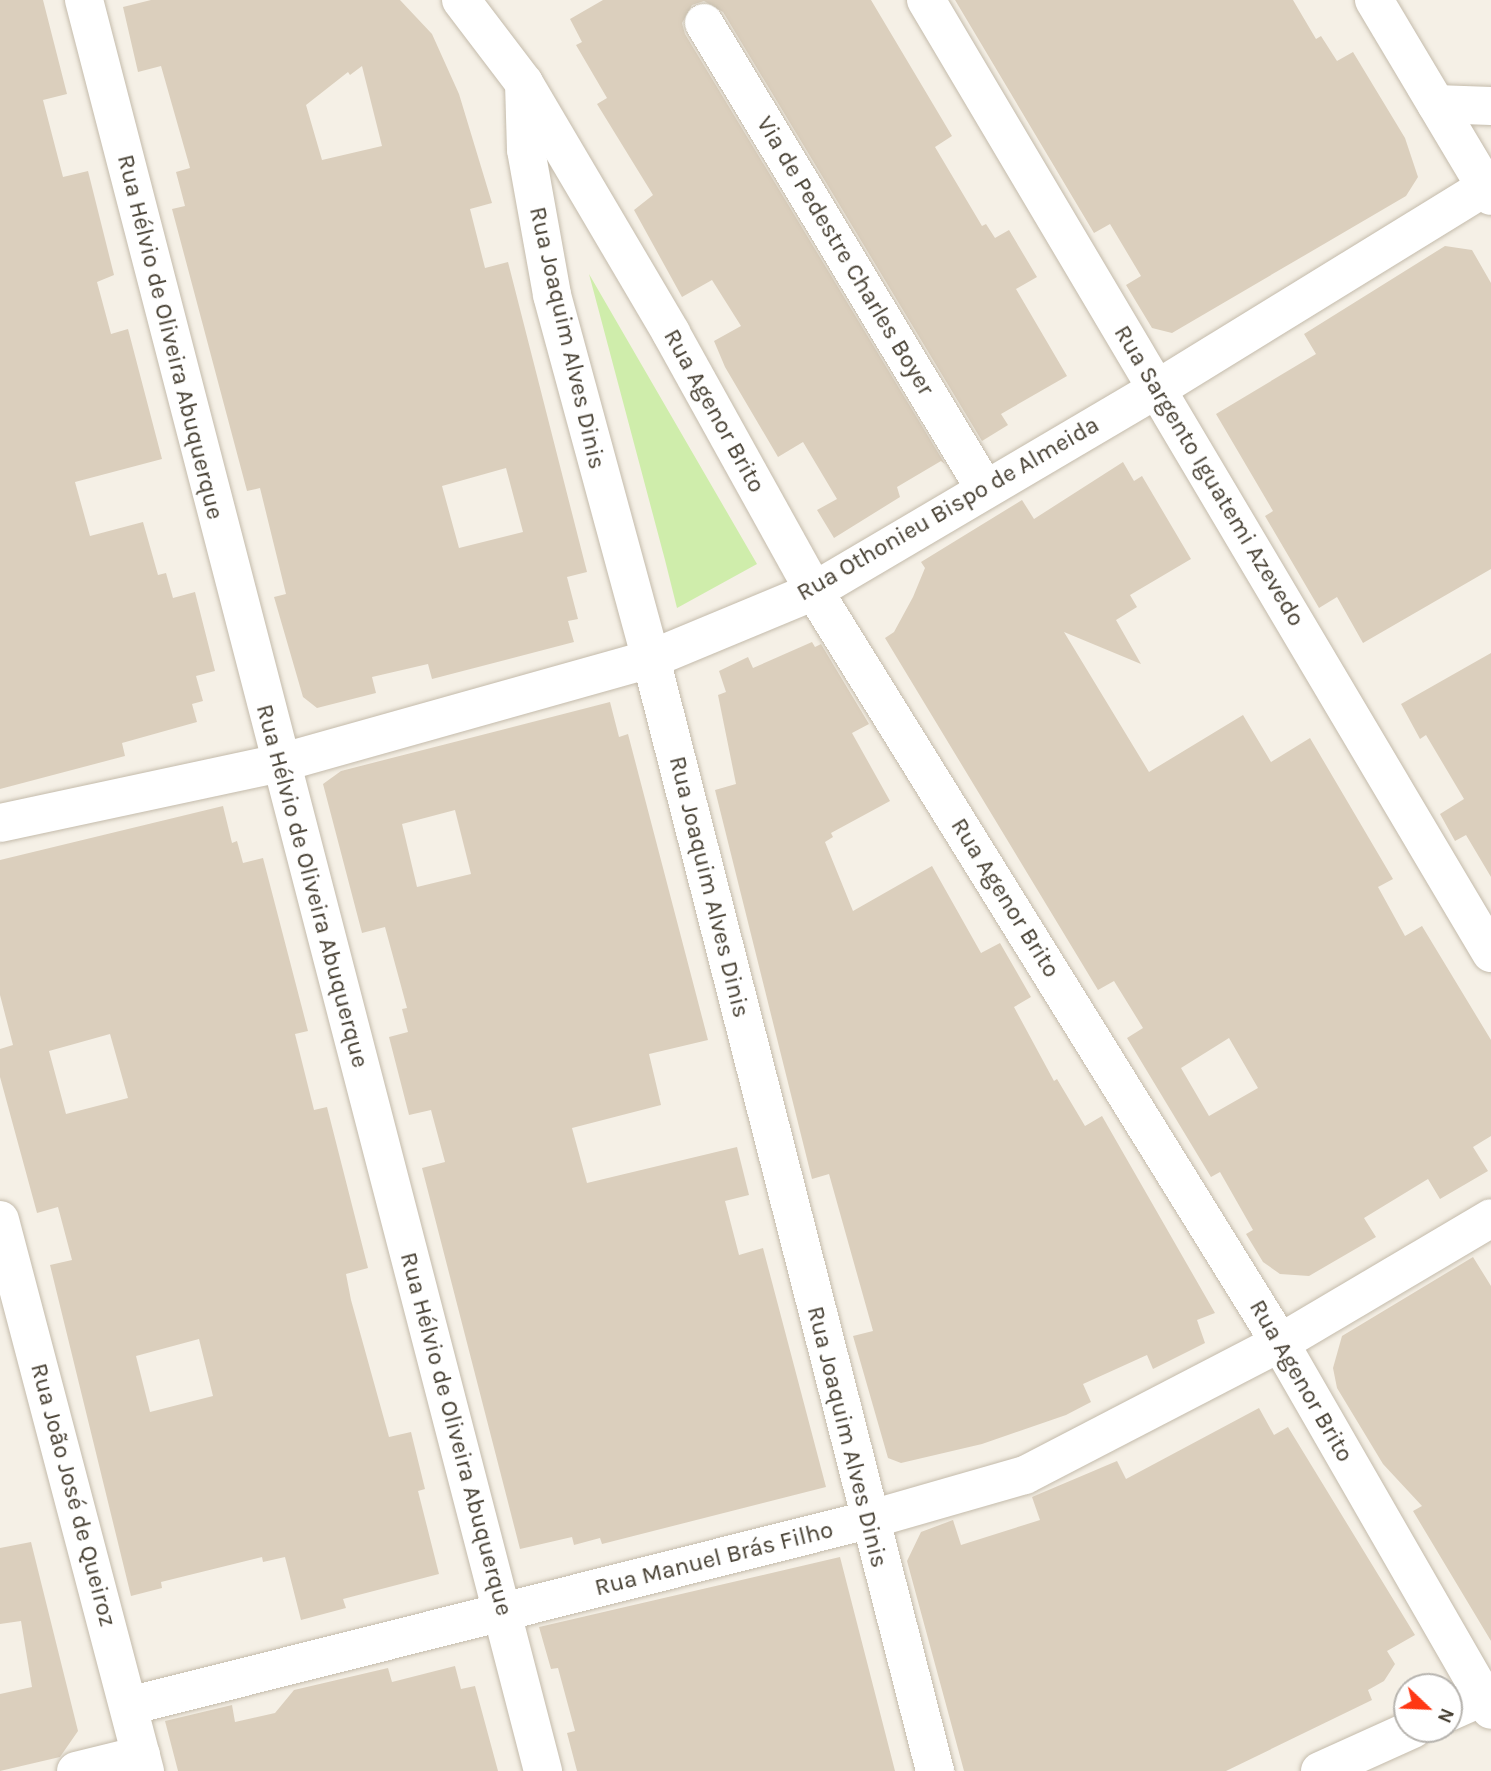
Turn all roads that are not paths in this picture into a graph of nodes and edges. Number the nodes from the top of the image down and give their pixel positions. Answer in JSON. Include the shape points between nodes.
{"nodes":[{"id":1,"x":84,"y":0,"type":"edge"},
{"id":2,"x":926,"y":0,"type":"edge"},
{"id":3,"x":1374,"y":0,"type":"edge"},
{"id":4,"x":473,"y":4,"type":"edge"},
{"id":5,"x":704,"y":23,"type":"dead end"},
{"id":6,"x":524,"y":83,"type":"junction"},
{"id":7,"x":1436,"y":104,"type":"junction"},
{"id":8,"x":1491,"y":106,"type":"edge"},
{"id":9,"x":1488,"y":192,"type":"edge"},
{"id":10,"x":1157,"y":389,"type":"junction"},
{"id":11,"x":985,"y":489,"type":"junction"},
{"id":12,"x":814,"y":590,"type":"junction"},
{"id":13,"x":651,"y":659,"type":"junction"},
{"id":14,"x":280,"y":762,"type":"junction"},
{"id":15,"x":0,"y":823,"type":"edge"},
{"id":16,"x":1491,"y":953,"type":"edge"},
{"id":17,"x":1491,"y":1218,"type":"edge"},
{"id":18,"x":0,"y":1220,"type":"edge"},
{"id":19,"x":6,"y":1267,"type":"edge"},
{"id":20,"x":1280,"y":1343,"type":"junction"},
{"id":21,"x":868,"y":1520,"type":"junction"},
{"id":22,"x":503,"y":1612,"type":"junction"},
{"id":23,"x":1487,"y":1703,"type":"edge"},
{"id":24,"x":129,"y":1706,"type":"junction"},
{"id":25,"x":1463,"y":1709,"type":"edge"},
{"id":26,"x":1393,"y":1738,"type":"edge"},
{"id":27,"x":143,"y":1763,"type":"edge"},
{"id":28,"x":76,"y":1771,"type":"edge"},
{"id":29,"x":543,"y":1771,"type":"edge"},
{"id":30,"x":935,"y":1771,"type":"edge"},
{"id":31,"x":1320,"y":1771,"type":"edge"}],
"edges":[{"from":1,"to":14,"type":"street","name":"Rua Hélvio de Oliveira Abuquerque"},
{"from":2,"to":10,"type":"street","name":"Rua Sargento Iguatemi Azevedo"},
{"from":3,"to":7,"type":"street"},
{"from":4,"to":6,"type":"street"},
{"from":5,"to":11,"type":"street","name":"Via de Pedestre Charles Boyer"},
{"from":6,"to":12,"type":"street","name":"Rua Agenor Brito"},
{"from":6,"to":13,"type":"street","name":"Rua Joaquim Alves Dinis","via":[[526,150],[552,295]]},
{"from":7,"to":8,"type":"street"},
{"from":7,"to":9,"type":"street"},
{"from":9,"to":10,"type":"street","name":"Rua Othonieu Bispo de Almeida"},
{"from":10,"to":11,"type":"street","name":"Rua Othonieu Bispo de Almeida"},
{"from":10,"to":16,"type":"street","name":"Rua Sargento Iguatemi Azevedo"},
{"from":11,"to":12,"type":"street","name":"Rua Othonieu Bispo de Almeida"},
{"from":12,"to":13,"type":"street","name":"Rua Othonieu Bispo de Almeida"},
{"from":12,"to":20,"type":"street","name":"Rua Agenor Brito"},
{"from":13,"to":14,"type":"street","name":"Rua Othonieu Bispo de Almeida"},
{"from":13,"to":21,"type":"street","name":"Rua Joaquim Alves Dinis"},
{"from":14,"to":15,"type":"street","name":"Rua Othonieu Bispo de Almeida"},
{"from":14,"to":22,"type":"street","name":"Rua Hélvio de Oliveira Abuquerque"},
{"from":17,"to":20,"type":"street","name":"Rua Manuel Brás Filho"},
{"from":18,"to":19,"type":"street","name":"Rua João José de Queiroz"},
{"from":19,"to":24,"type":"street","name":"Rua João José de Queiroz"},
{"from":20,"to":21,"type":"street","name":"Rua Manuel Brás Filho","via":[[1025,1475]]},
{"from":20,"to":23,"type":"street","name":"Rua Agenor Brito"},
{"from":21,"to":22,"type":"street","name":"Rua Manuel Brás Filho"},
{"from":21,"to":30,"type":"street","name":"Rua Joaquim Alves Dinis"},
{"from":22,"to":24,"type":"street","name":"Rua Manuel Brás Filho"},
{"from":22,"to":29,"type":"street","name":"Rua Hélvio de Oliveira Abuquerque"},
{"from":23,"to":25,"type":"street"},
{"from":24,"to":27,"type":"street","name":"Rua João José de Queiroz"},
{"from":26,"to":31,"type":"street"},
{"from":27,"to":28,"type":"street"}]}
